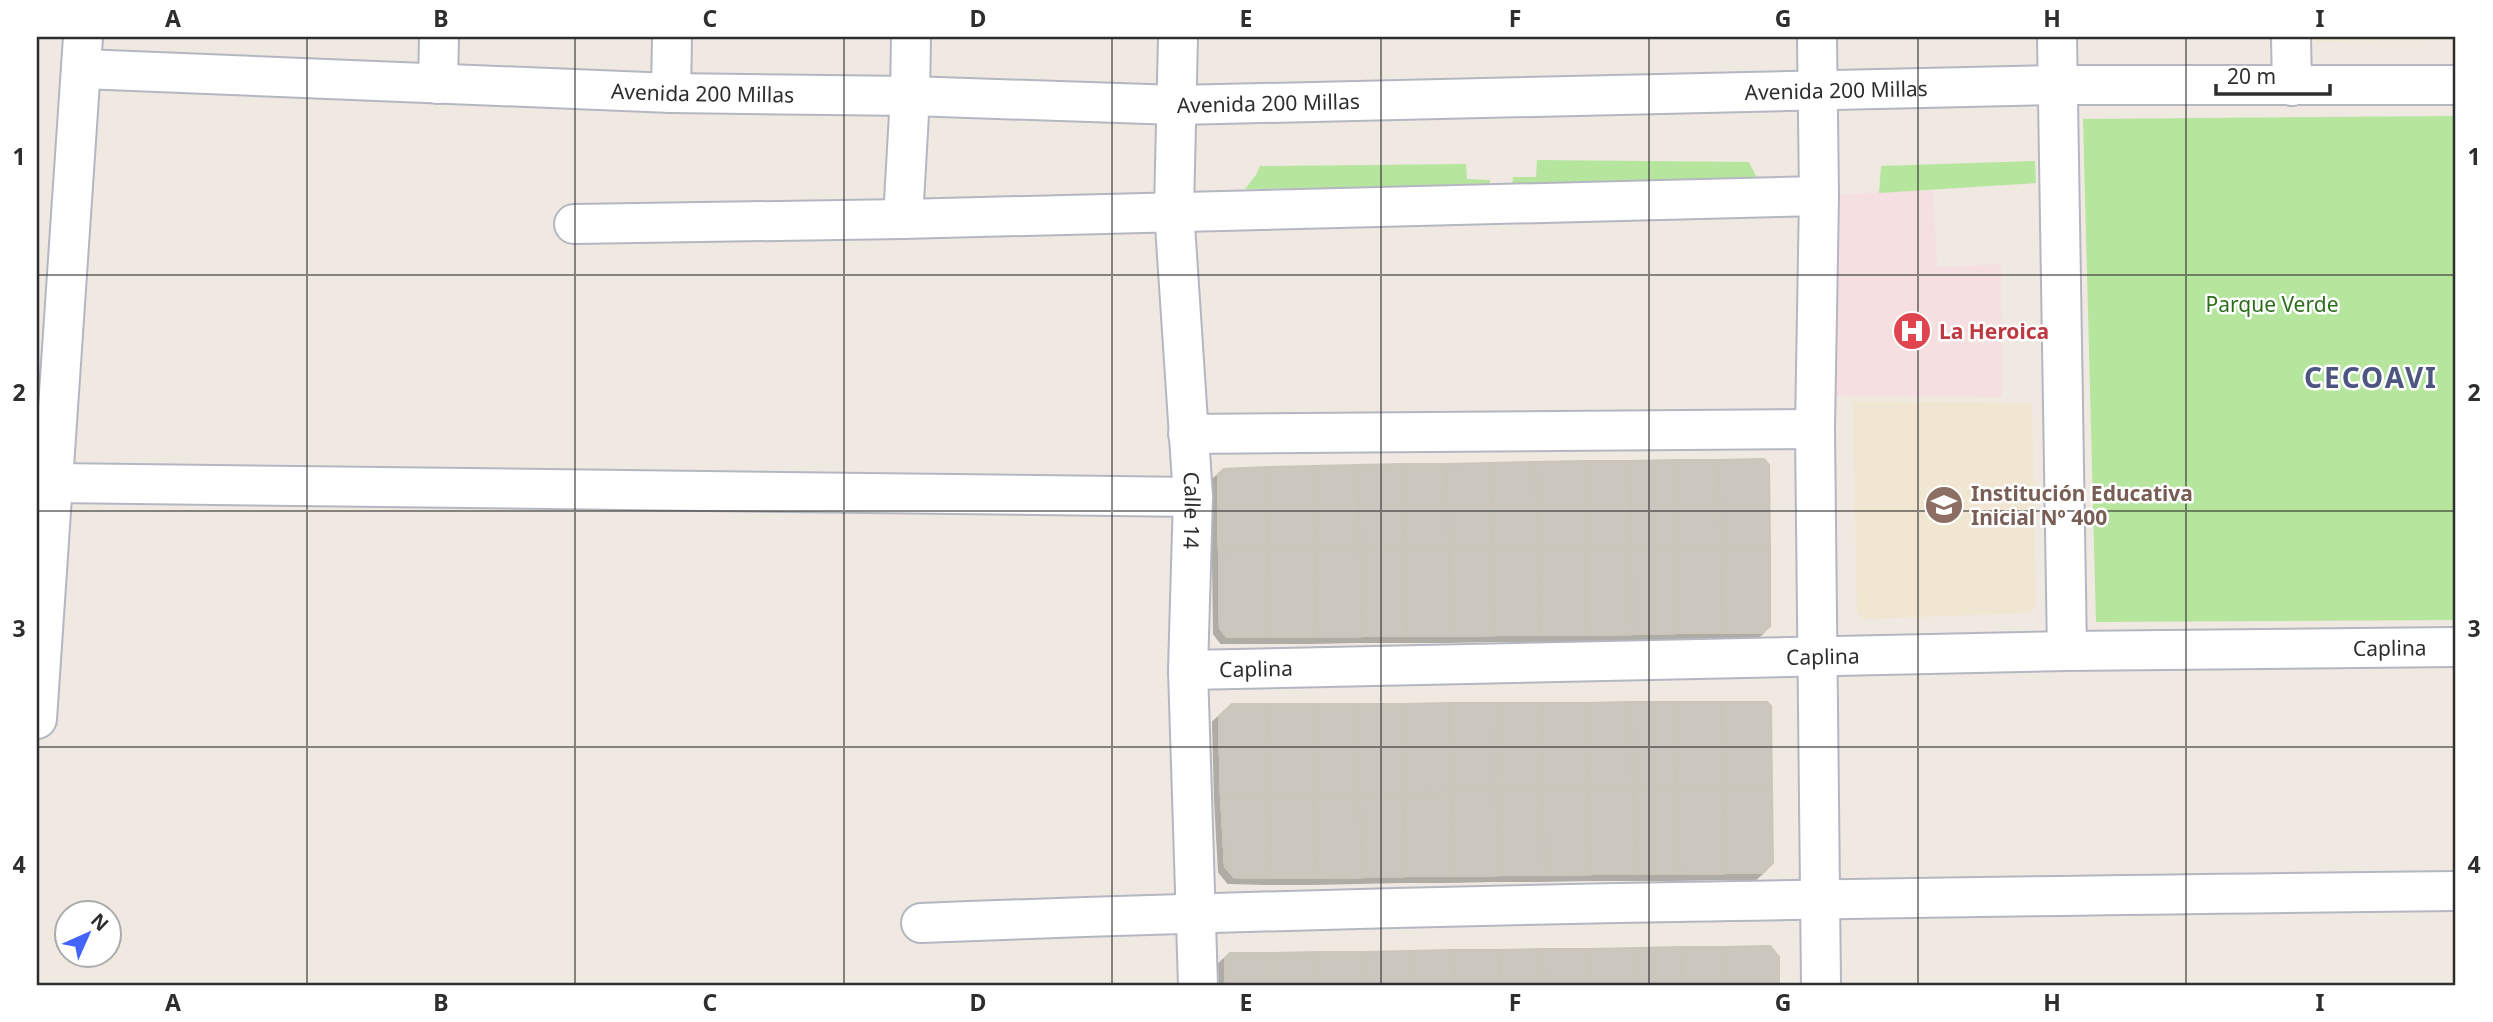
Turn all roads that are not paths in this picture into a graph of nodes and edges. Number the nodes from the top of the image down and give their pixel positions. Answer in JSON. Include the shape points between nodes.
{"nodes":[{"id":1,"x":439,"y":37,"type":"edge"},
{"id":2,"x":672,"y":37,"type":"edge"},
{"id":3,"x":911,"y":37,"type":"edge"},
{"id":4,"x":1178,"y":37,"type":"edge"},
{"id":5,"x":1817,"y":37,"type":"edge"},
{"id":6,"x":2057,"y":37,"type":"edge"},
{"id":7,"x":2291,"y":37,"type":"edge"},
{"id":8,"x":83,"y":53,"type":"edge"},
{"id":9,"x":438,"y":84,"type":"junction"},
{"id":10,"x":2058,"y":85,"type":"junction"},
{"id":11,"x":2456,"y":85,"type":"edge"},
{"id":12,"x":2292,"y":86,"type":"junction"},
{"id":13,"x":1818,"y":92,"type":"junction"},
{"id":14,"x":671,"y":93,"type":"junction"},
{"id":15,"x":910,"y":96,"type":"junction"},
{"id":16,"x":1177,"y":105,"type":"junction"},
{"id":17,"x":1819,"y":196,"type":"junction"},
{"id":18,"x":1174,"y":210,"type":"junction"},
{"id":19,"x":903,"y":219,"type":"junction"},
{"id":20,"x":574,"y":224,"type":"dead end"},
{"id":21,"x":1815,"y":429,"type":"junction"},
{"id":22,"x":1188,"y":434,"type":"junction"},
{"id":23,"x":54,"y":484,"type":"junction"},
{"id":24,"x":1193,"y":497,"type":"junction"},
{"id":25,"x":2456,"y":647,"type":"edge"},
{"id":26,"x":2067,"y":650,"type":"junction"},
{"id":27,"x":1818,"y":657,"type":"junction"},
{"id":28,"x":1188,"y":670,"type":"junction"},
{"id":29,"x":37,"y":719,"type":"edge"},
{"id":30,"x":2456,"y":891,"type":"edge"},
{"id":31,"x":1820,"y":899,"type":"junction"},
{"id":32,"x":1196,"y":914,"type":"junction"},
{"id":33,"x":921,"y":923,"type":"dead end"},
{"id":34,"x":1198,"y":985,"type":"edge"},
{"id":35,"x":1821,"y":985,"type":"edge"}],
"edges":[{"from":1,"to":9,"type":"street"},
{"from":2,"to":14,"type":"street"},
{"from":3,"to":15,"type":"street"},
{"from":4,"to":16,"type":"street","name":"Calle 14"},
{"from":5,"to":13,"type":"street"},
{"from":6,"to":10,"type":"street"},
{"from":7,"to":12,"type":"street"},
{"from":8,"to":9,"type":"street","name":"Avenida 200 Millas"},
{"from":8,"to":23,"type":"street"},
{"from":9,"to":14,"type":"street","name":"Avenida 200 Millas"},
{"from":10,"to":12,"type":"street","name":"Avenida 200 Millas"},
{"from":10,"to":13,"type":"street","name":"Avenida 200 Millas"},
{"from":10,"to":26,"type":"street"},
{"from":11,"to":12,"type":"street","name":"Avenida 200 Millas"},
{"from":13,"to":16,"type":"street","name":"Avenida 200 Millas"},
{"from":13,"to":17,"type":"street"},
{"from":14,"to":15,"type":"street","name":"Avenida 200 Millas"},
{"from":15,"to":16,"type":"street","name":"Avenida 200 Millas"},
{"from":15,"to":19,"type":"street"},
{"from":16,"to":18,"type":"street","name":"Calle 14"},
{"from":17,"to":18,"type":"street"},
{"from":17,"to":21,"type":"street"},
{"from":18,"to":19,"type":"street"},
{"from":18,"to":22,"type":"street","name":"Calle 14"},
{"from":19,"to":20,"type":"street"},
{"from":21,"to":22,"type":"street"},
{"from":21,"to":27,"type":"street"},
{"from":22,"to":24,"type":"street","name":"Calle 14"},
{"from":23,"to":24,"type":"street"},
{"from":23,"to":29,"type":"street"},
{"from":24,"to":28,"type":"street","name":"Calle 14"},
{"from":25,"to":26,"type":"street","name":"Caplina"},
{"from":26,"to":27,"type":"street","name":"Caplina"},
{"from":27,"to":28,"type":"street","name":"Caplina"},
{"from":27,"to":31,"type":"street"},
{"from":28,"to":32,"type":"street","name":"Calle 14"},
{"from":30,"to":31,"type":"street"},
{"from":31,"to":32,"type":"street"},
{"from":31,"to":35,"type":"street"},
{"from":32,"to":33,"type":"street"},
{"from":32,"to":34,"type":"street","name":"Calle 14"}]}
